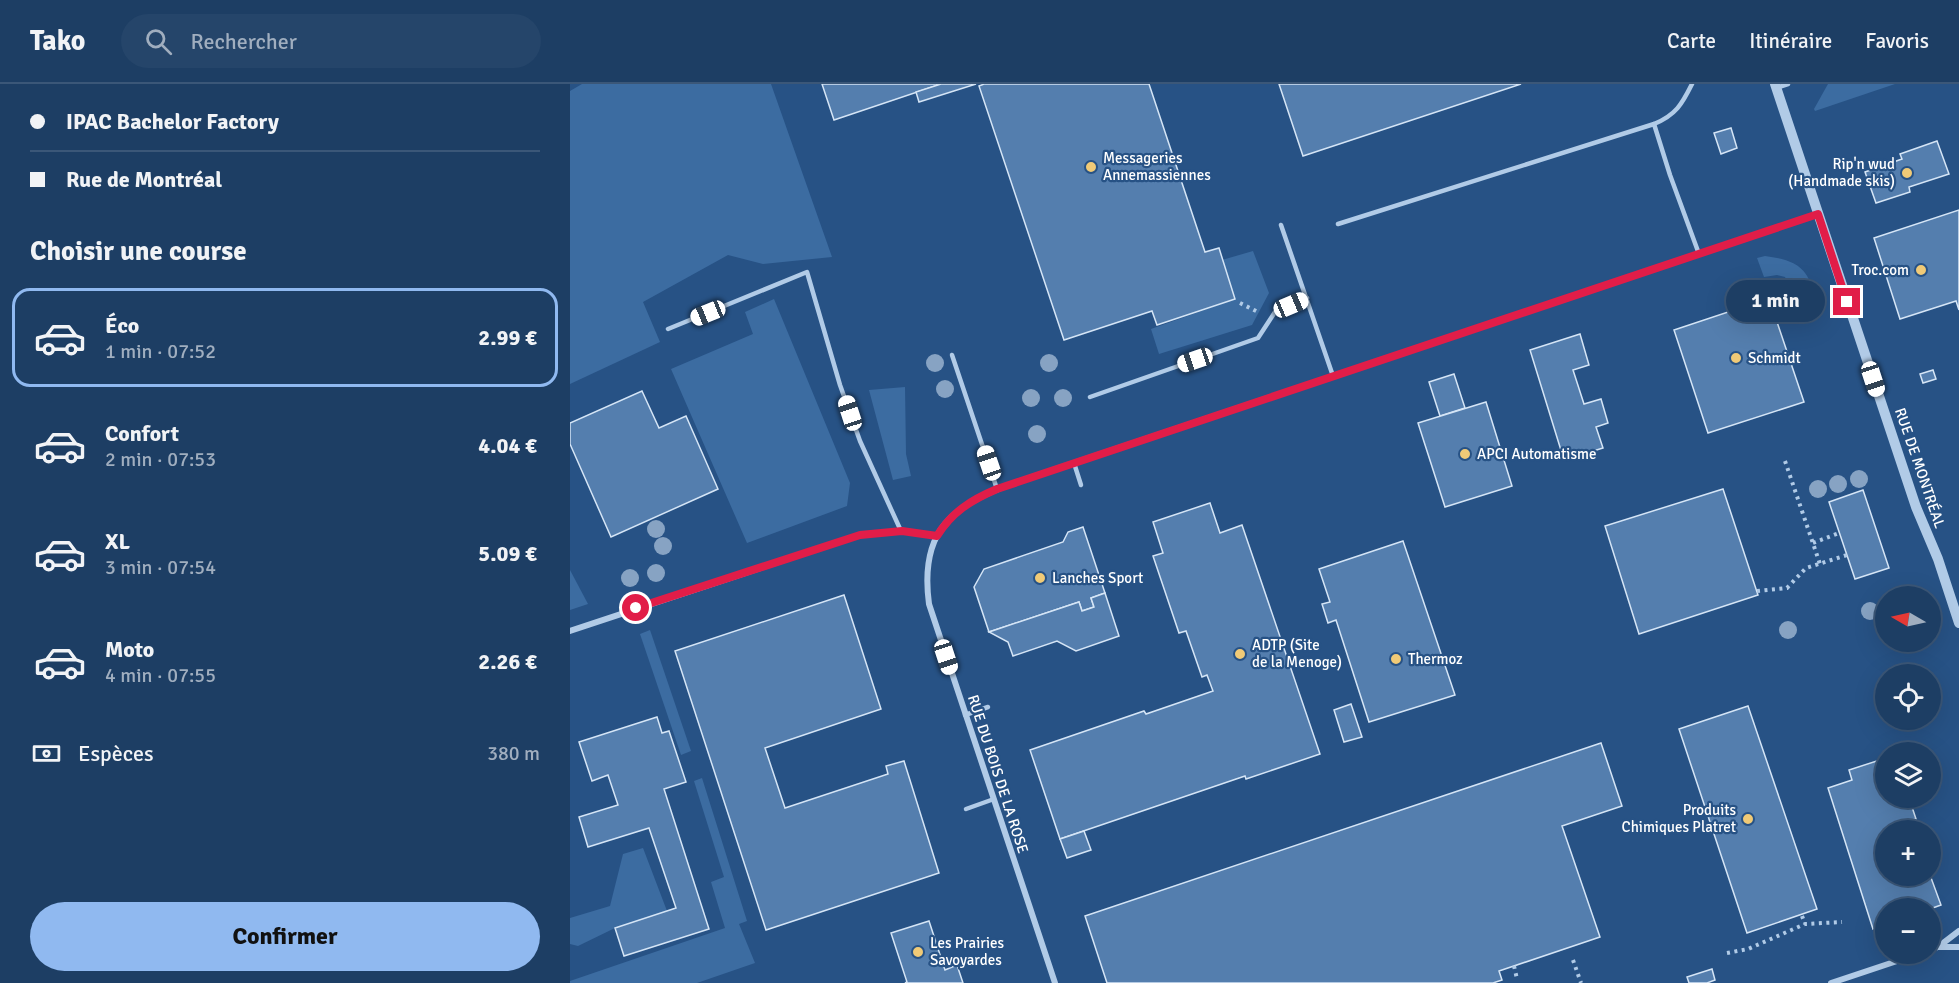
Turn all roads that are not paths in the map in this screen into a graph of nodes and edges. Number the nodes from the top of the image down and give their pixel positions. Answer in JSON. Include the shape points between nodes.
{"nodes":[{"id":1,"x":1692,"y":84,"type":"edge"},
{"id":2,"x":1788,"y":84,"type":"edge"},
{"id":3,"x":1775,"y":86,"type":"edge"},
{"id":4,"x":1654,"y":124,"type":"junction"},
{"id":5,"x":1818,"y":214,"type":"junction"},
{"id":6,"x":1338,"y":224,"type":"dead end"},
{"id":7,"x":1281,"y":225,"type":"dead end"},
{"id":8,"x":1699,"y":254,"type":"junction"},
{"id":9,"x":1307,"y":298,"type":"junction"},
{"id":10,"x":669,"y":329,"type":"dead end"},
{"id":11,"x":952,"y":356,"type":"dead end"},
{"id":12,"x":1333,"y":376,"type":"junction"},
{"id":13,"x":1090,"y":397,"type":"dead end"},
{"id":14,"x":1074,"y":463,"type":"junction"},
{"id":15,"x":1081,"y":484,"type":"dead end"},
{"id":16,"x":997,"y":489,"type":"junction"},
{"id":17,"x":902,"y":531,"type":"junction"},
{"id":18,"x":937,"y":536,"type":"junction"},
{"id":19,"x":1959,"y":623,"type":"edge"},
{"id":20,"x":570,"y":631,"type":"edge"},
{"id":21,"x":988,"y":708,"type":"dead end"},
{"id":22,"x":965,"y":715,"type":"junction"},
{"id":23,"x":994,"y":799,"type":"junction"},
{"id":24,"x":966,"y":809,"type":"dead end"},
{"id":25,"x":1959,"y":931,"type":"edge"},
{"id":26,"x":1941,"y":943,"type":"edge"},
{"id":27,"x":1941,"y":948,"type":"edge"},
{"id":28,"x":1959,"y":948,"type":"edge"},
{"id":29,"x":1892,"y":964,"type":"edge"},
{"id":30,"x":1850,"y":980,"type":"edge"},
{"id":31,"x":1055,"y":983,"type":"edge"},
{"id":32,"x":1832,"y":983,"type":"edge"}],
"edges":[{"from":1,"to":4,"type":"lane","via":[[1674,113]]},
{"from":2,"to":3,"type":"lane"},
{"from":3,"to":5,"type":"street","name":"RUE DE MONTRÉAL"},
{"from":4,"to":6,"type":"lane"},
{"from":4,"to":8,"type":"lane"},
{"from":5,"to":8,"type":"street"},
{"from":5,"to":19,"type":"street","name":"RUE DE MONTRÉAL"},
{"from":7,"to":9,"type":"lane"},
{"from":8,"to":12,"type":"street"},
{"from":9,"to":12,"type":"lane"},
{"from":9,"to":13,"type":"lane","via":[[1275,312],[1258,338]]},
{"from":10,"to":17,"type":"lane","via":[[807,272],[860,441]]},
{"from":11,"to":16,"type":"lane"},
{"from":12,"to":14,"type":"street"},
{"from":14,"to":15,"type":"lane"},
{"from":14,"to":16,"type":"street"},
{"from":16,"to":18,"type":"street","via":[[956,511]]},
{"from":17,"to":18,"type":"street"},
{"from":17,"to":20,"type":"street","via":[[842,540]]},
{"from":18,"to":22,"type":"street","name":"RUE DU BOIS DE LA ROSE","via":[[928,569],[929,604]]},
{"from":21,"to":22,"type":"lane"},
{"from":22,"to":23,"type":"street","name":"RUE DU BOIS DE LA ROSE"},
{"from":23,"to":24,"type":"lane"},
{"from":23,"to":31,"type":"street","name":"RUE DU BOIS DE LA ROSE"},
{"from":25,"to":26,"type":"street"},
{"from":27,"to":28,"type":"street"},
{"from":29,"to":30,"type":"street"},
{"from":30,"to":32,"type":"street"}]}
